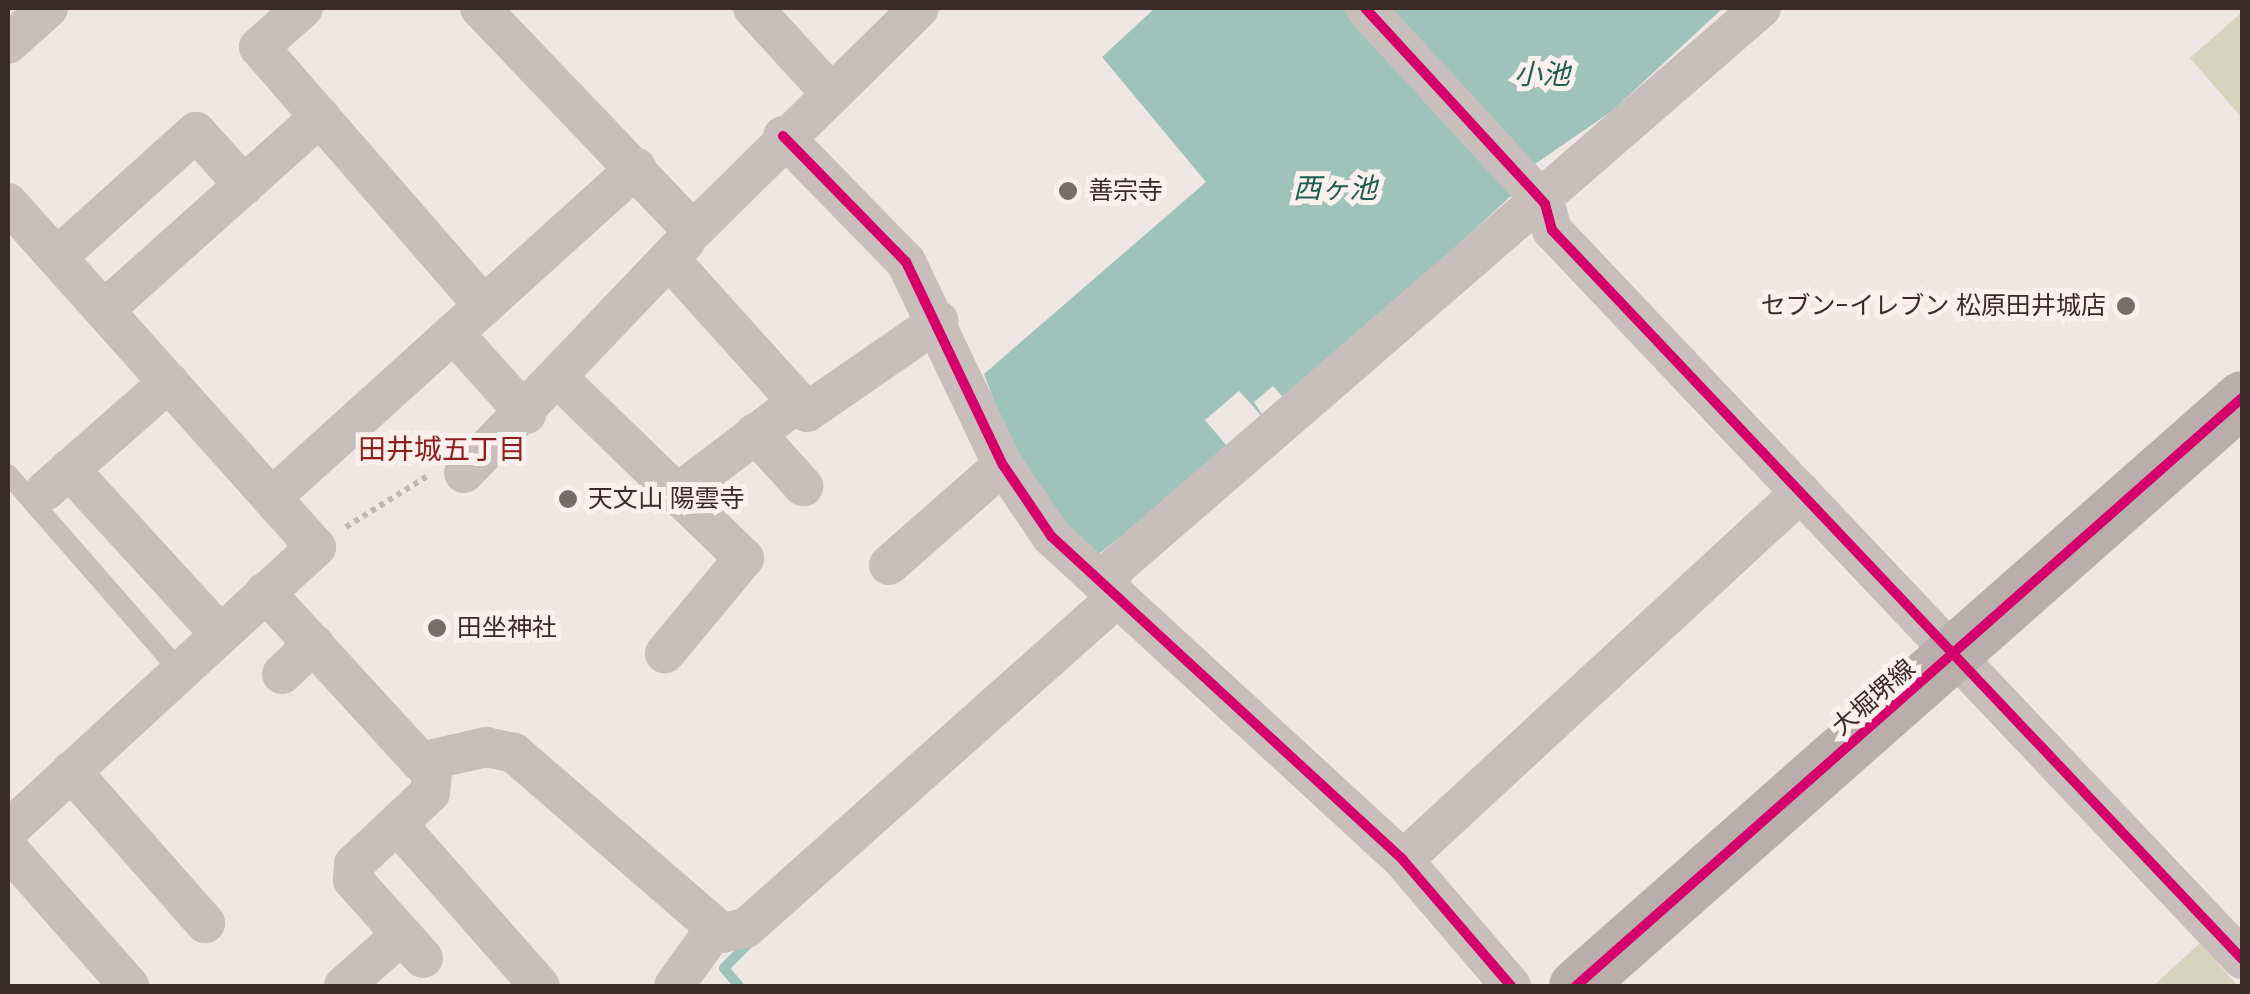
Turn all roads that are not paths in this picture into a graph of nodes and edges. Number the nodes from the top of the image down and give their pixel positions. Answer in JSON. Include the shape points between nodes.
{"nodes":[{"id":1,"x":48,"y":8,"type":"edge"},
{"id":2,"x":302,"y":8,"type":"edge"},
{"id":3,"x":480,"y":8,"type":"edge"},
{"id":4,"x":753,"y":8,"type":"edge"},
{"id":5,"x":920,"y":8,"type":"edge"},
{"id":6,"x":1366,"y":8,"type":"edge"},
{"id":7,"x":1761,"y":8,"type":"edge"},
{"id":8,"x":8,"y":44,"type":"edge"},
{"id":9,"x":828,"y":90,"type":"junction"},
{"id":10,"x":320,"y":117,"type":"junction"},
{"id":11,"x":783,"y":136,"type":"junction"},
{"id":12,"x":636,"y":168,"type":"junction"},
{"id":13,"x":244,"y":186,"type":"junction"},
{"id":14,"x":8,"y":203,"type":"edge"},
{"id":15,"x":1545,"y":204,"type":"junction"},
{"id":16,"x":682,"y":246,"type":"junction"},
{"id":17,"x":57,"y":257,"type":"junction"},
{"id":18,"x":484,"y":306,"type":"junction"},
{"id":19,"x":104,"y":310,"type":"junction"},
{"id":20,"x":939,"y":322,"type":"junction"},
{"id":21,"x":454,"y":334,"type":"junction"},
{"id":22,"x":560,"y":380,"type":"junction"},
{"id":23,"x":169,"y":382,"type":"junction"},
{"id":24,"x":2242,"y":398,"type":"edge"},
{"id":25,"x":798,"y":402,"type":"junction"},
{"id":26,"x":526,"y":414,"type":"junction"},
{"id":27,"x":755,"y":434,"type":"junction"},
{"id":28,"x":1004,"y":465,"type":"junction"},
{"id":29,"x":464,"y":473,"type":"road end"},
{"id":30,"x":8,"y":474,"type":"edge"},
{"id":31,"x":803,"y":486,"type":"dead end"},
{"id":32,"x":1800,"y":492,"type":"junction"},
{"id":33,"x":677,"y":494,"type":"junction"},
{"id":34,"x":272,"y":497,"type":"junction"},
{"id":35,"x":889,"y":565,"type":"dead end"},
{"id":36,"x":266,"y":592,"type":"junction"},
{"id":37,"x":1112,"y":602,"type":"junction"},
{"id":38,"x":220,"y":634,"type":"junction"},
{"id":39,"x":314,"y":644,"type":"junction"},
{"id":40,"x":665,"y":653,"type":"dead end"},
{"id":41,"x":1950,"y":657,"type":"junction"},
{"id":42,"x":180,"y":671,"type":"junction"},
{"id":43,"x":282,"y":674,"type":"dead end"},
{"id":44,"x":433,"y":762,"type":"junction"},
{"id":45,"x":71,"y":771,"type":"junction"},
{"id":46,"x":397,"y":824,"type":"junction"},
{"id":47,"x":8,"y":830,"type":"edge"},
{"id":48,"x":8,"y":849,"type":"edge"},
{"id":49,"x":1403,"y":860,"type":"junction"},
{"id":50,"x":205,"y":922,"type":"dead end"},
{"id":51,"x":715,"y":929,"type":"junction"},
{"id":52,"x":2242,"y":958,"type":"edge"},
{"id":53,"x":129,"y":986,"type":"edge"},
{"id":54,"x":344,"y":986,"type":"edge"},
{"id":55,"x":540,"y":986,"type":"edge"},
{"id":56,"x":674,"y":986,"type":"edge"},
{"id":57,"x":1511,"y":986,"type":"edge"},
{"id":58,"x":1576,"y":986,"type":"edge"}],
"edges":[{"from":1,"to":8,"type":"street"},
{"from":2,"to":10,"type":"street","via":[[259,47]]},
{"from":3,"to":12,"type":"street"},
{"from":4,"to":9,"type":"street"},
{"from":5,"to":9,"type":"street"},
{"from":6,"to":15,"type":"street"},
{"from":7,"to":15,"type":"street"},
{"from":9,"to":11,"type":"street"},
{"from":10,"to":13,"type":"street"},
{"from":10,"to":18,"type":"street"},
{"from":11,"to":16,"type":"street"},
{"from":11,"to":20,"type":"street","via":[[906,262]]},
{"from":12,"to":16,"type":"street"},
{"from":12,"to":18,"type":"street"},
{"from":13,"to":17,"type":"street","via":[[196,132]]},
{"from":13,"to":19,"type":"street"},
{"from":14,"to":17,"type":"street"},
{"from":15,"to":32,"type":"street","via":[[1552,230]]},
{"from":15,"to":37,"type":"street","via":[[1111,570]]},
{"from":16,"to":22,"type":"street"},
{"from":16,"to":25,"type":"street"},
{"from":17,"to":19,"type":"street"},
{"from":18,"to":21,"type":"street"},
{"from":19,"to":23,"type":"street"},
{"from":20,"to":25,"type":"street","via":[[807,412]]},
{"from":20,"to":28,"type":"street"},
{"from":21,"to":26,"type":"street"},
{"from":21,"to":34,"type":"street"},
{"from":22,"to":26,"type":"street"},
{"from":22,"to":33,"type":"street"},
{"from":23,"to":34,"type":"street"},
{"from":23,"to":38,"type":"street","via":[[57,480]]},
{"from":24,"to":41,"type":"main road","name":"大堀堺線"},
{"from":25,"to":27,"type":"street"},
{"from":26,"to":29,"type":"street"},
{"from":27,"to":31,"type":"street"},
{"from":27,"to":33,"type":"street"},
{"from":28,"to":35,"type":"street"},
{"from":28,"to":37,"type":"street","via":[[1051,536]]},
{"from":30,"to":42,"type":"lane"},
{"from":32,"to":41,"type":"street"},
{"from":32,"to":49,"type":"street"},
{"from":33,"to":40,"type":"street","via":[[744,558]]},
{"from":34,"to":36,"type":"street","via":[[316,547]]},
{"from":36,"to":38,"type":"street"},
{"from":36,"to":39,"type":"street"},
{"from":37,"to":49,"type":"street"},
{"from":37,"to":51,"type":"street","via":[[746,928]]},
{"from":38,"to":42,"type":"street"},
{"from":39,"to":43,"type":"street"},
{"from":39,"to":44,"type":"street","via":[[421,762]]},
{"from":41,"to":52,"type":"street"},
{"from":41,"to":58,"type":"main road","name":"大堀堺線"},
{"from":42,"to":45,"type":"street"},
{"from":44,"to":46,"type":"street","via":[[430,793]]},
{"from":44,"to":51,"type":"street","via":[[486,748],[514,753]]},
{"from":45,"to":47,"type":"street"},
{"from":45,"to":50,"type":"street"},
{"from":46,"to":54,"type":"street","via":[[354,864],[353,880],[412,947]]},
{"from":46,"to":55,"type":"street"},
{"from":48,"to":53,"type":"street"},
{"from":49,"to":57,"type":"street"},
{"from":51,"to":56,"type":"street"}]}
